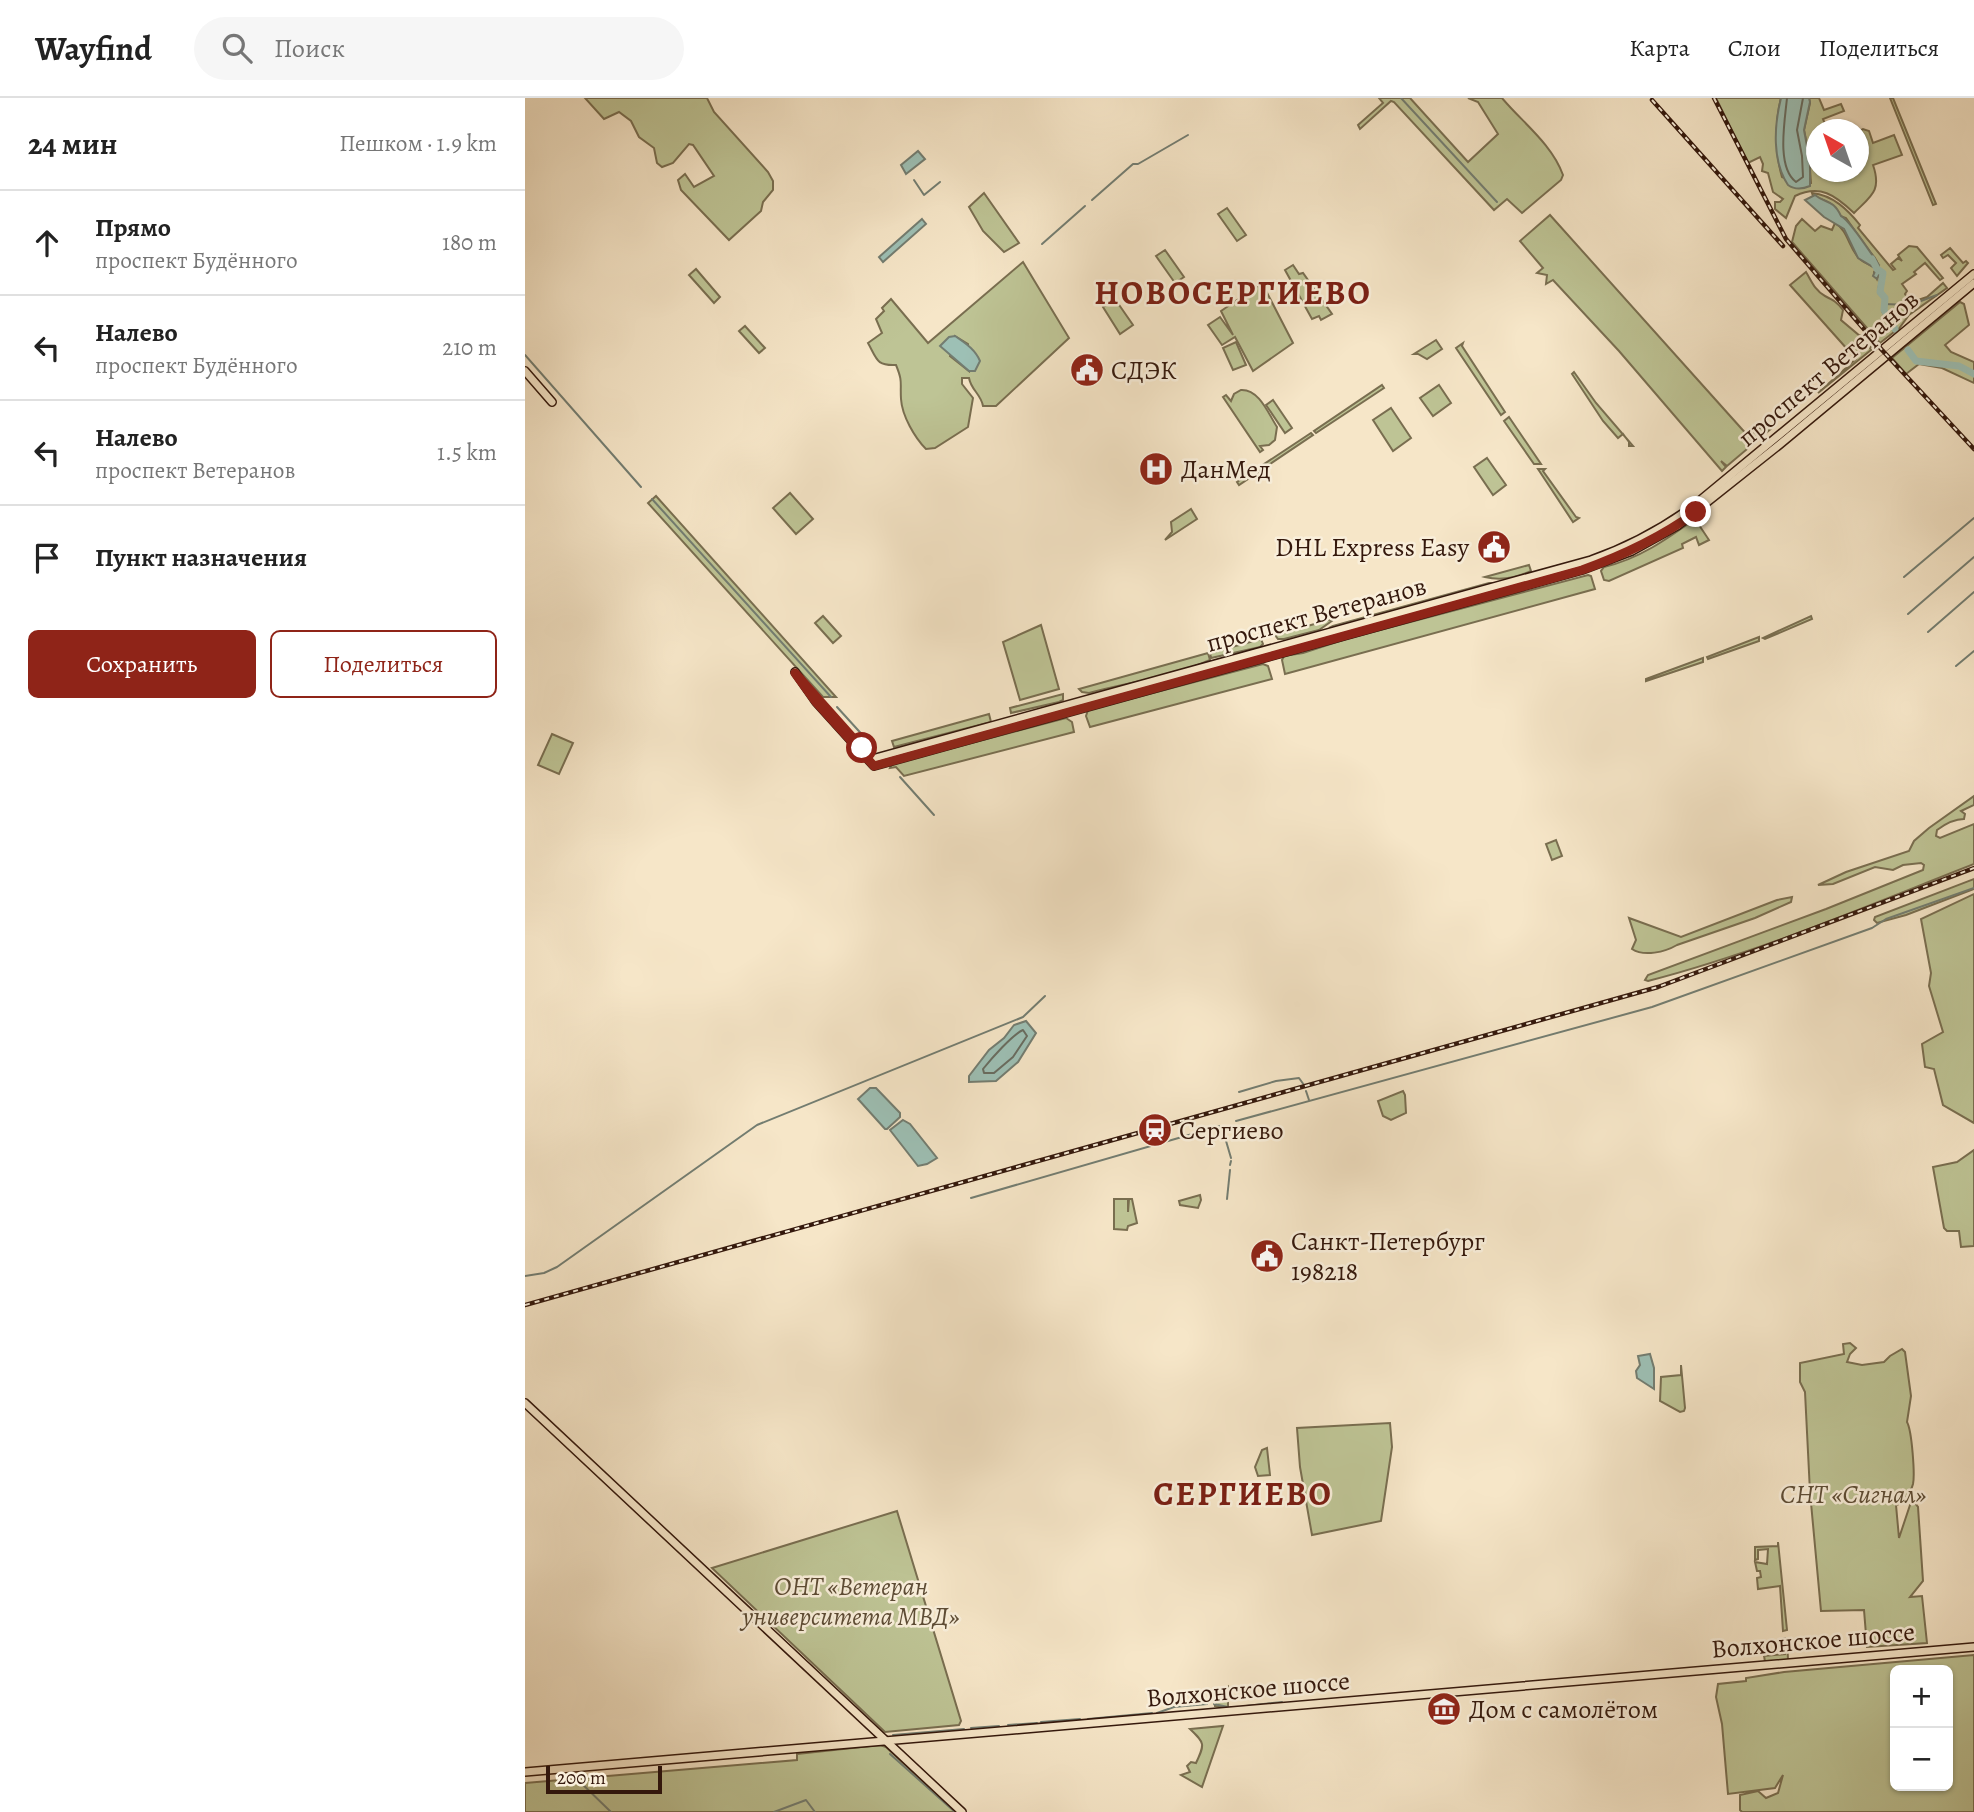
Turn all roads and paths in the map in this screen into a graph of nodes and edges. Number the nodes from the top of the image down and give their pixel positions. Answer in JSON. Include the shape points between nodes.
{"nodes":[{"id":1,"x":1974,"y":274,"type":"edge"},
{"id":2,"x":1974,"y":283,"type":"edge"},
{"id":3,"x":525,"y":371,"type":"edge"},
{"id":4,"x":552,"y":402,"type":"dead end"},
{"id":5,"x":873,"y":762,"type":"junction"},
{"id":6,"x":525,"y":1403,"type":"edge"},
{"id":7,"x":1974,"y":1647,"type":"edge"},
{"id":8,"x":868,"y":1725,"type":"junction"},
{"id":9,"x":885,"y":1741,"type":"junction"},
{"id":10,"x":863,"y":1743,"type":"junction"},
{"id":11,"x":525,"y":1772,"type":"edge"},
{"id":12,"x":962,"y":1812,"type":"edge"}],
"edges":[{"from":1,"to":5,"type":"main road","name":"проспект Ветеранов","via":[[1692,507],[1626,546],[1580,563]]},
{"from":2,"to":5,"type":"main road","name":"проспект Ветеранов","via":[[1696,512],[1632,551],[1582,570]]},
{"from":3,"to":4,"type":"main road"},
{"from":5,"to":5,"type":"main road","via":[[795,673],[816,702]]},
{"from":6,"to":8,"type":"main road"},
{"from":7,"to":9,"type":"main road","name":"Волхонское шоссе"},
{"from":8,"to":9,"type":"main road"},
{"from":8,"to":10,"type":"main road","via":[[869,1735]]},
{"from":9,"to":10,"type":"main road","name":"Волхонское шоссе"},
{"from":9,"to":12,"type":"main road"},
{"from":10,"to":11,"type":"main road","name":"Волхонское шоссе"}]}
